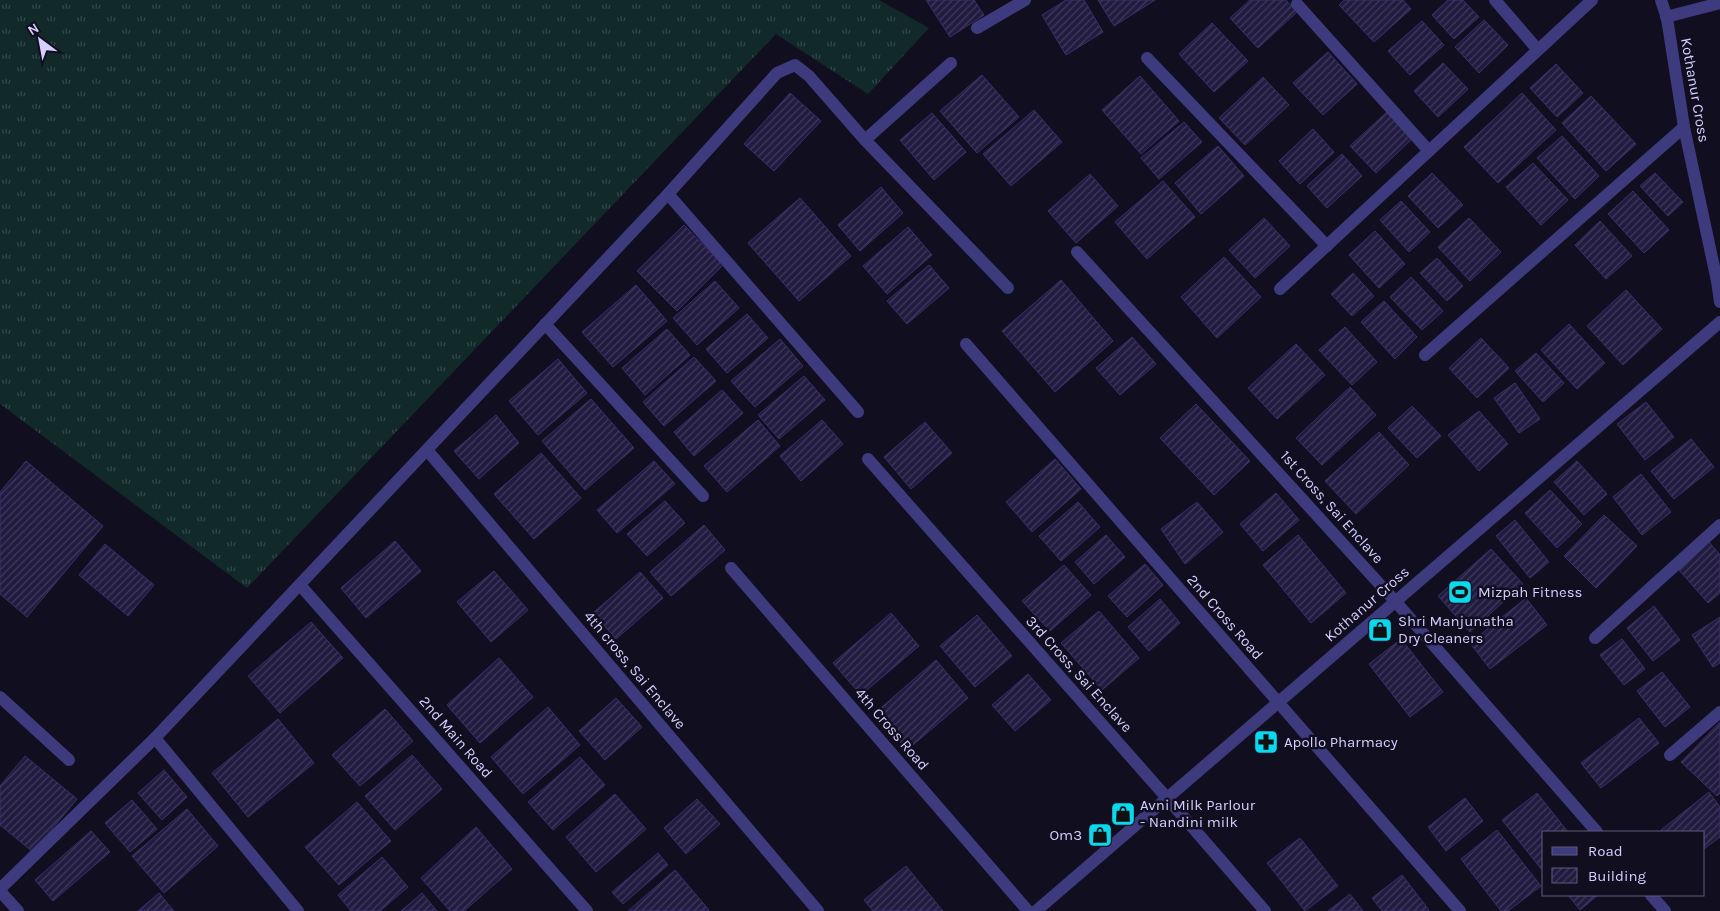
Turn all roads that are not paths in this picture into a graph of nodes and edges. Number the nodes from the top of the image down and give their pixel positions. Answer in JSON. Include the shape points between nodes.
{"nodes":[{"id":1,"x":1025,"y":0,"type":"edge"},
{"id":2,"x":1495,"y":0,"type":"edge"},
{"id":3,"x":1592,"y":0,"type":"edge"},
{"id":4,"x":1661,"y":0,"type":"edge"},
{"id":5,"x":1720,"y":3,"type":"edge"},
{"id":6,"x":1297,"y":4,"type":"dead end"},
{"id":7,"x":1666,"y":17,"type":"junction"},
{"id":8,"x":977,"y":28,"type":"dead end"},
{"id":9,"x":1538,"y":50,"type":"junction"},
{"id":10,"x":1147,"y":58,"type":"dead end"},
{"id":11,"x":951,"y":63,"type":"dead end"},
{"id":12,"x":1684,"y":127,"type":"junction"},
{"id":13,"x":865,"y":140,"type":"junction"},
{"id":14,"x":1429,"y":150,"type":"junction"},
{"id":15,"x":668,"y":194,"type":"junction"},
{"id":16,"x":1327,"y":246,"type":"junction"},
{"id":17,"x":1077,"y":252,"type":"dead end"},
{"id":18,"x":1719,"y":280,"type":"edge"},
{"id":19,"x":1008,"y":288,"type":"dead end"},
{"id":20,"x":1280,"y":289,"type":"dead end"},
{"id":21,"x":1720,"y":302,"type":"edge"},
{"id":22,"x":1720,"y":322,"type":"edge"},
{"id":23,"x":545,"y":324,"type":"junction"},
{"id":24,"x":966,"y":344,"type":"dead end"},
{"id":25,"x":1425,"y":355,"type":"dead end"},
{"id":26,"x":858,"y":412,"type":"dead end"},
{"id":27,"x":427,"y":450,"type":"junction"},
{"id":28,"x":868,"y":459,"type":"dead end"},
{"id":29,"x":703,"y":496,"type":"dead end"},
{"id":30,"x":1720,"y":525,"type":"edge"},
{"id":31,"x":731,"y":568,"type":"dead end"},
{"id":32,"x":300,"y":585,"type":"junction"},
{"id":33,"x":1396,"y":601,"type":"junction"},
{"id":34,"x":1595,"y":638,"type":"dead end"},
{"id":35,"x":0,"y":697,"type":"edge"},
{"id":36,"x":1278,"y":702,"type":"junction"},
{"id":37,"x":1720,"y":712,"type":"edge"},
{"id":38,"x":155,"y":738,"type":"junction"},
{"id":39,"x":1670,"y":755,"type":"dead end"},
{"id":40,"x":69,"y":760,"type":"dead end"},
{"id":41,"x":1168,"y":798,"type":"junction"},
{"id":42,"x":1596,"y":831,"type":"edge"},
{"id":43,"x":0,"y":890,"type":"edge"},
{"id":44,"x":1652,"y":896,"type":"edge"},
{"id":45,"x":18,"y":911,"type":"edge"},
{"id":46,"x":298,"y":911,"type":"edge"},
{"id":47,"x":587,"y":911,"type":"edge"},
{"id":48,"x":818,"y":911,"type":"edge"},
{"id":49,"x":1028,"y":911,"type":"edge"},
{"id":50,"x":1036,"y":911,"type":"edge"},
{"id":51,"x":1265,"y":911,"type":"edge"},
{"id":52,"x":1460,"y":911,"type":"edge"},
{"id":53,"x":1665,"y":911,"type":"edge"}],
"edges":[{"from":1,"to":8,"type":"street"},
{"from":2,"to":9,"type":"street"},
{"from":3,"to":9,"type":"street"},
{"from":4,"to":7,"type":"street","name":"Kothanur Cross"},
{"from":5,"to":7,"type":"street"},
{"from":6,"to":14,"type":"street"},
{"from":7,"to":12,"type":"street","name":"Kothanur Cross"},
{"from":9,"to":14,"type":"street"},
{"from":10,"to":16,"type":"street"},
{"from":11,"to":13,"type":"street"},
{"from":12,"to":18,"type":"street","name":"Kothanur Cross"},
{"from":12,"to":25,"type":"street"},
{"from":13,"to":15,"type":"street","via":[[809,76],[795,65],[777,72]]},
{"from":13,"to":19,"type":"street"},
{"from":14,"to":16,"type":"street"},
{"from":15,"to":23,"type":"street"},
{"from":15,"to":26,"type":"street"},
{"from":16,"to":20,"type":"street"},
{"from":17,"to":33,"type":"street","name":"1st Cross, Sai Enclave"},
{"from":18,"to":21,"type":"street","name":"Kothanur Cross"},
{"from":22,"to":33,"type":"street","name":"Kothanur Cross"},
{"from":23,"to":27,"type":"street"},
{"from":23,"to":29,"type":"street"},
{"from":24,"to":36,"type":"street","name":"2nd Cross Road"},
{"from":27,"to":32,"type":"street"},
{"from":27,"to":48,"type":"street","name":"4th cross, Sai Enclave"},
{"from":28,"to":41,"type":"street","name":"3rd Cross, Sai Enclave"},
{"from":30,"to":34,"type":"street"},
{"from":31,"to":49,"type":"street","name":"4th Cross Road"},
{"from":32,"to":38,"type":"street"},
{"from":32,"to":47,"type":"street","name":"2nd Main Road"},
{"from":33,"to":36,"type":"street","name":"Kothanur Cross"},
{"from":33,"to":42,"type":"street","name":"1st Cross, Sai Enclave"},
{"from":35,"to":40,"type":"street"},
{"from":36,"to":41,"type":"street","name":"Kothanur Cross"},
{"from":36,"to":52,"type":"street","name":"2nd Cross Road"},
{"from":37,"to":39,"type":"street"},
{"from":38,"to":43,"type":"street"},
{"from":38,"to":46,"type":"street"},
{"from":41,"to":50,"type":"street","name":"Kothanur Cross"},
{"from":41,"to":51,"type":"street","name":"3rd Cross, Sai Enclave"},
{"from":43,"to":45,"type":"street"},
{"from":44,"to":53,"type":"street"}]}
